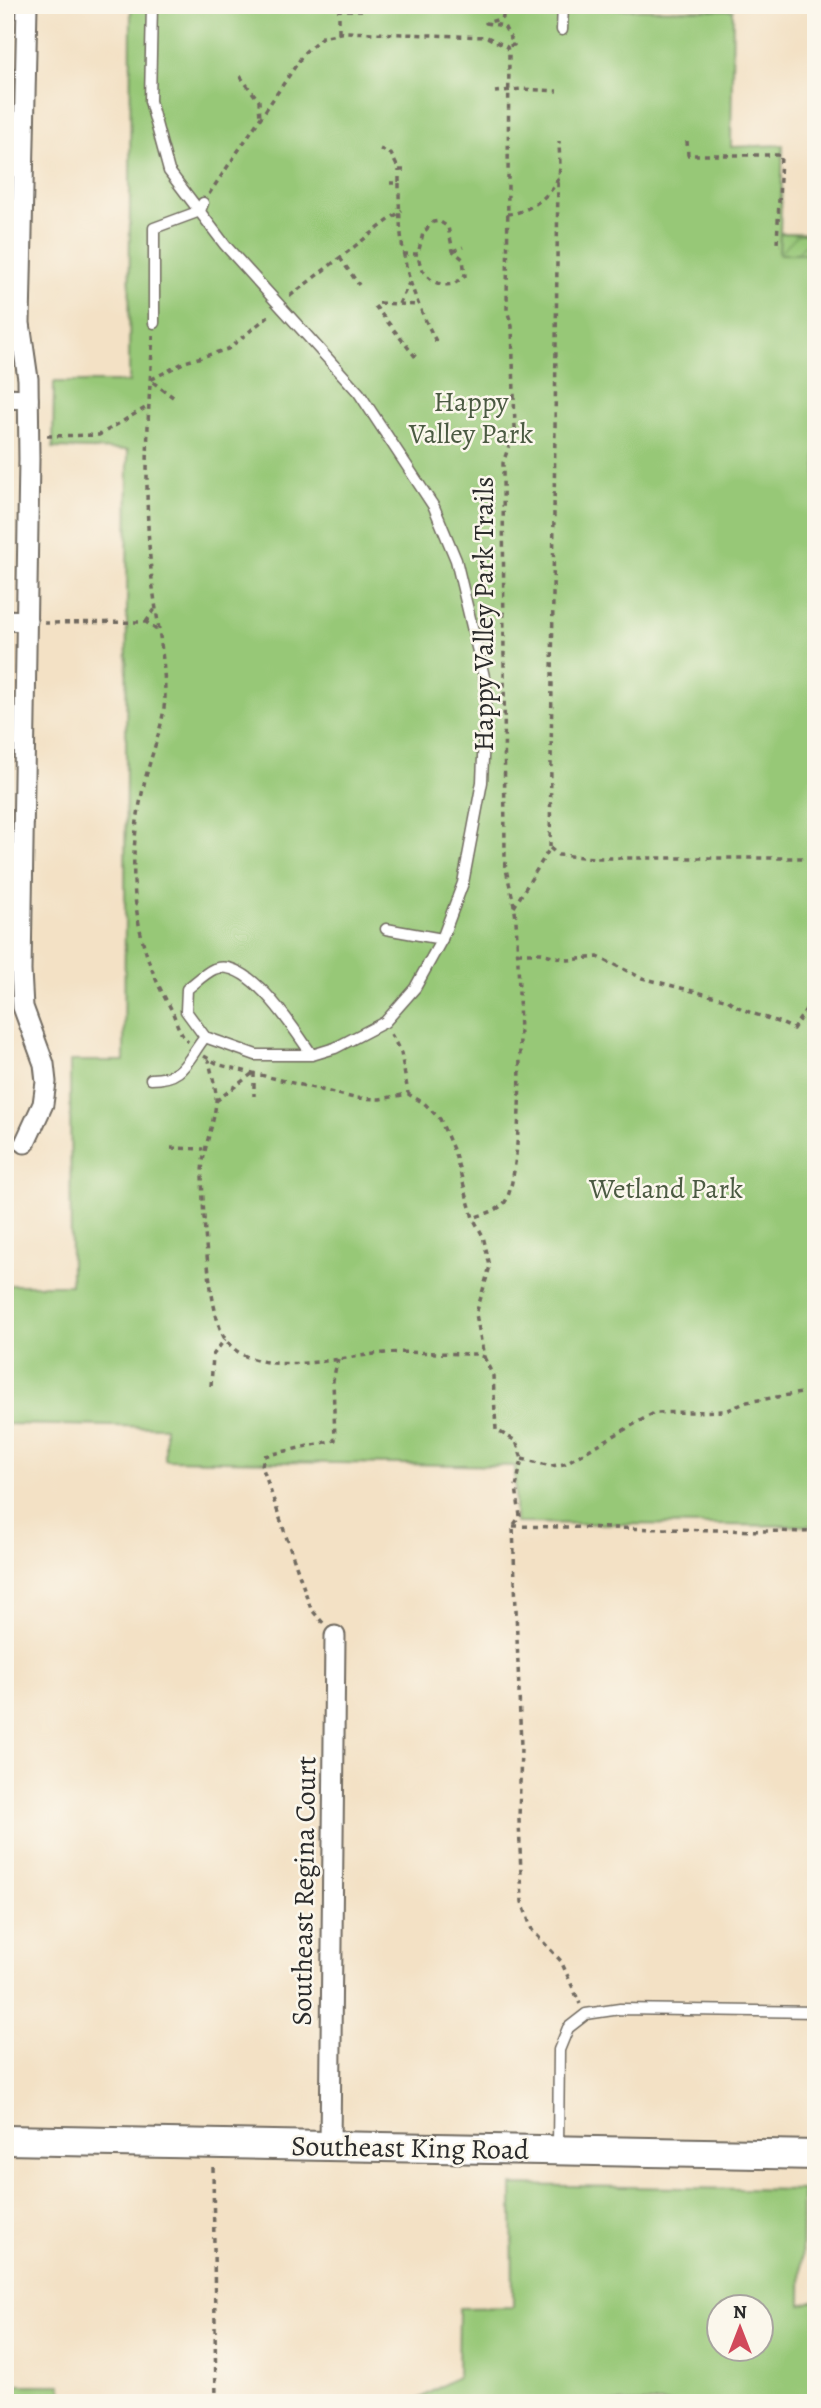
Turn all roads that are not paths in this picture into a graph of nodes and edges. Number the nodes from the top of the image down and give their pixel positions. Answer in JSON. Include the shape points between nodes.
{"nodes":[{"id":1,"x":27,"y":5,"type":"edge"},
{"id":2,"x":152,"y":5,"type":"edge"},
{"id":3,"x":563,"y":5,"type":"edge"},
{"id":4,"x":562,"y":30,"type":"dead end"},
{"id":5,"x":201,"y":207,"type":"junction"},
{"id":6,"x":154,"y":323,"type":"road end"},
{"id":7,"x":5,"y":398,"type":"edge"},
{"id":8,"x":28,"y":399,"type":"junction"},
{"id":9,"x":5,"y":620,"type":"edge"},
{"id":10,"x":27,"y":622,"type":"junction"},
{"id":11,"x":14,"y":842,"type":"edge"},
{"id":12,"x":386,"y":929,"type":"dead end"},
{"id":13,"x":442,"y":939,"type":"junction"},
{"id":14,"x":205,"y":1037,"type":"junction"},
{"id":15,"x":312,"y":1055,"type":"junction"},
{"id":16,"x":151,"y":1079,"type":"dead end"},
{"id":17,"x":25,"y":1143,"type":"dead end"},
{"id":18,"x":335,"y":1636,"type":"dead end"},
{"id":19,"x":816,"y":2012,"type":"edge"},
{"id":20,"x":5,"y":2140,"type":"edge"},
{"id":21,"x":330,"y":2147,"type":"junction"},
{"id":22,"x":558,"y":2151,"type":"junction"},
{"id":23,"x":816,"y":2155,"type":"edge"}],
"edges":[{"from":1,"to":8,"type":"street","via":[[20,323]]},
{"from":2,"to":5,"type":"lane","via":[[150,101],[169,171]]},
{"from":3,"to":4,"type":"lane"},
{"from":5,"to":6,"type":"lane","via":[[154,228]]},
{"from":5,"to":13,"type":"lane","via":[[271,298],[359,393],[434,507],[457,560],[486,685],[486,737],[463,883]]},
{"from":7,"to":8,"type":"street"},
{"from":8,"to":10,"type":"street"},
{"from":9,"to":10,"type":"street"},
{"from":10,"to":11,"type":"street"},
{"from":11,"to":17,"type":"street","via":[[23,1007],[46,1082],[43,1104]]},
{"from":12,"to":13,"type":"lane"},
{"from":13,"to":15,"type":"lane","via":[[415,988],[385,1022]]},
{"from":14,"to":15,"type":"lane","via":[[257,1055]]},
{"from":14,"to":15,"type":"lane","via":[[186,1011],[187,989],[214,969],[233,969],[281,1009]]},
{"from":14,"to":16,"type":"lane","via":[[182,1072]]},
{"from":18,"to":21,"type":"street","name":"Southeast Regina Court"},
{"from":19,"to":22,"type":"lane","via":[[620,2009],[586,2014],[568,2028],[556,2062]]},
{"from":20,"to":21,"type":"main road","name":"Southeast King Road"},
{"from":21,"to":22,"type":"main road","name":"Southeast King Road"},
{"from":22,"to":23,"type":"main road","name":"Southeast King Road"}]}
